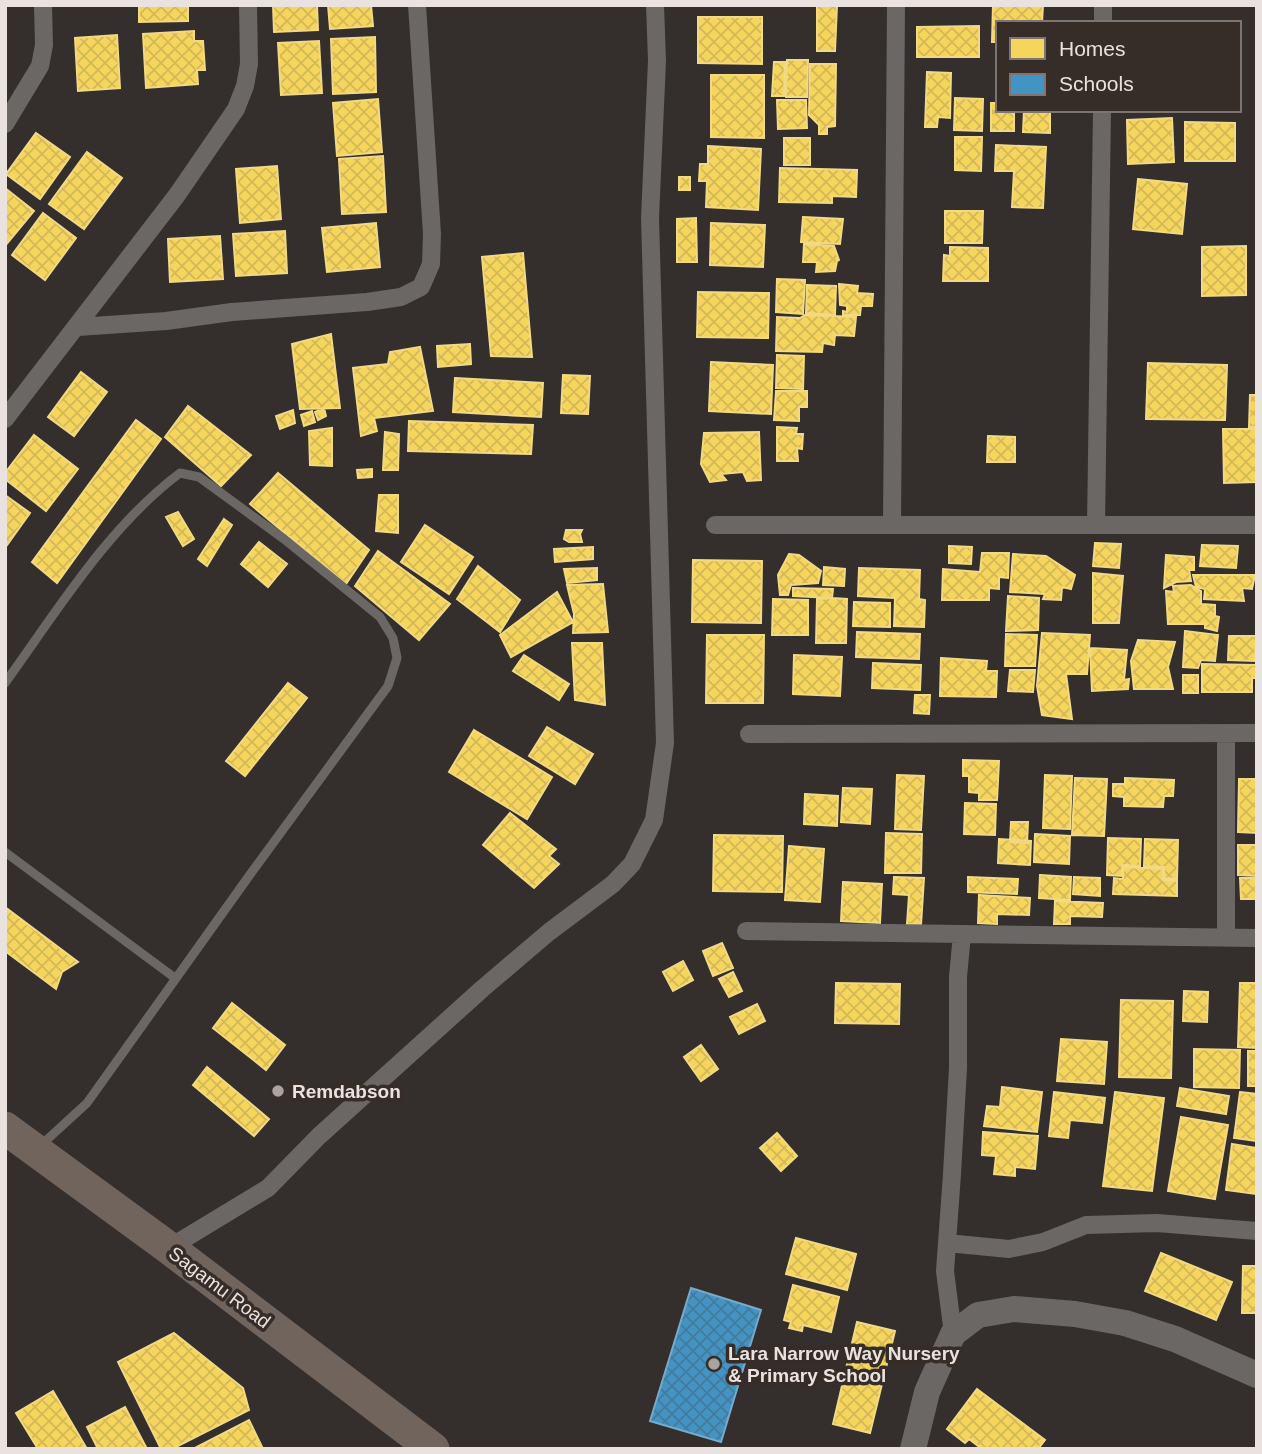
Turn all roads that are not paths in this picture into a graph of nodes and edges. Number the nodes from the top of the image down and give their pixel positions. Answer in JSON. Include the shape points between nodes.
{"nodes":[{"id":1,"x":43,"y":5,"type":"edge"},
{"id":2,"x":248,"y":5,"type":"edge"},
{"id":3,"x":417,"y":5,"type":"edge"},
{"id":4,"x":655,"y":5,"type":"edge"},
{"id":5,"x":896,"y":5,"type":"edge"},
{"id":6,"x":1102,"y":112,"type":"edge"},
{"id":7,"x":5,"y":124,"type":"edge"},
{"id":8,"x":78,"y":327,"type":"junction"},
{"id":9,"x":5,"y":419,"type":"edge"},
{"id":10,"x":715,"y":525,"type":"dead end"},
{"id":11,"x":892,"y":525,"type":"junction"},
{"id":12,"x":1096,"y":525,"type":"junction"},
{"id":13,"x":1257,"y":525,"type":"edge"},
{"id":14,"x":5,"y":683,"type":"edge"},
{"id":15,"x":1226,"y":733,"type":"junction"},
{"id":16,"x":1257,"y":733,"type":"edge"},
{"id":17,"x":749,"y":734,"type":"dead end"},
{"id":18,"x":5,"y":852,"type":"edge"},
{"id":19,"x":746,"y":931,"type":"dead end"},
{"id":20,"x":962,"y":934,"type":"junction"},
{"id":21,"x":1226,"y":938,"type":"junction"},
{"id":22,"x":1257,"y":938,"type":"edge"},
{"id":23,"x":175,"y":978,"type":"junction"},
{"id":24,"x":5,"y":1128,"type":"edge"},
{"id":25,"x":35,"y":1150,"type":"junction"},
{"id":26,"x":1257,"y":1231,"type":"edge"},
{"id":27,"x":947,"y":1243,"type":"junction"},
{"id":28,"x":169,"y":1248,"type":"junction"},
{"id":29,"x":953,"y":1334,"type":"junction"},
{"id":30,"x":1257,"y":1375,"type":"edge"},
{"id":31,"x":426,"y":1446,"type":"edge"},
{"id":32,"x":913,"y":1449,"type":"edge"}],
"edges":[{"from":1,"to":7,"type":"street","via":[[40,66]]},
{"from":2,"to":8,"type":"street","via":[[249,64],[236,109]]},
{"from":3,"to":8,"type":"street","via":[[432,234],[431,264],[421,287],[401,297],[367,302]]},
{"from":4,"to":28,"type":"street","via":[[650,218],[665,743],[654,820],[632,864],[613,884],[463,1006],[268,1188]]},
{"from":5,"to":11,"type":"street"},
{"from":6,"to":12,"type":"street"},
{"from":8,"to":9,"type":"street"},
{"from":10,"to":11,"type":"street"},
{"from":11,"to":12,"type":"street"},
{"from":12,"to":13,"type":"street"},
{"from":14,"to":23,"type":"lane","via":[[136,511],[180,473],[199,477],[284,539],[380,617],[393,638],[397,658],[388,686]]},
{"from":15,"to":16,"type":"street"},
{"from":15,"to":17,"type":"street"},
{"from":15,"to":21,"type":"street"},
{"from":18,"to":23,"type":"lane"},
{"from":19,"to":20,"type":"street"},
{"from":20,"to":21,"type":"street"},
{"from":20,"to":27,"type":"street"},
{"from":21,"to":22,"type":"street"},
{"from":23,"to":25,"type":"lane","via":[[88,1103]]},
{"from":24,"to":25,"type":"highway","name":"Sagamu Road"},
{"from":25,"to":28,"type":"highway","name":"Sagamu Road"},
{"from":26,"to":27,"type":"street","via":[[1157,1223],[1086,1225],[1009,1249]]},
{"from":27,"to":29,"type":"street","via":[[945,1271]]},
{"from":28,"to":31,"type":"highway","name":"Sagamu Road"},
{"from":29,"to":30,"type":"street","via":[[978,1315],[1014,1309],[1075,1314],[1175,1339]]},
{"from":29,"to":32,"type":"street","via":[[927,1392]]}]}
